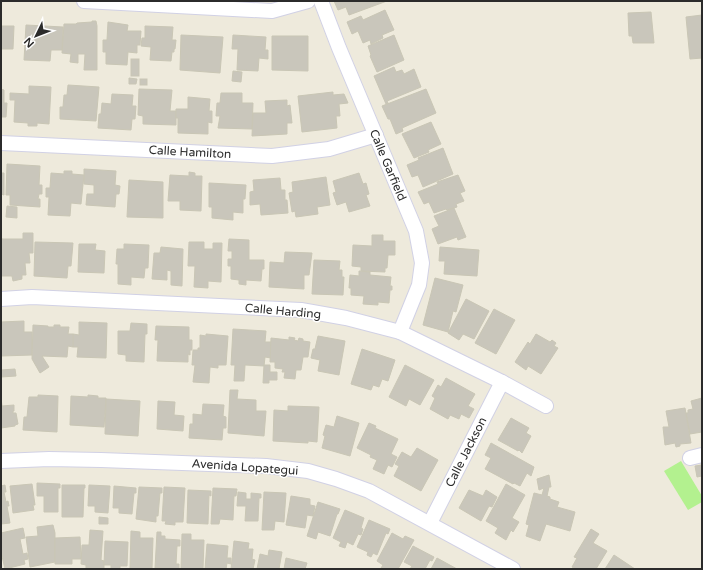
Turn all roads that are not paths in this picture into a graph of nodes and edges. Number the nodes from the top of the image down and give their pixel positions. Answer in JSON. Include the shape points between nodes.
{"nodes":[{"id":1,"x":84,"y":1,"type":"edge"},
{"id":2,"x":308,"y":1,"type":"edge"},
{"id":3,"x":321,"y":1,"type":"edge"},
{"id":4,"x":376,"y":135,"type":"junction"},
{"id":5,"x":1,"y":143,"type":"edge"},
{"id":6,"x":1,"y":299,"type":"edge"},
{"id":7,"x":400,"y":332,"type":"junction"},
{"id":8,"x":502,"y":382,"type":"junction"},
{"id":9,"x":546,"y":406,"type":"dead end"},
{"id":10,"x":1,"y":461,"type":"edge"},
{"id":11,"x":430,"y":522,"type":"junction"},
{"id":12,"x":513,"y":569,"type":"edge"}],
"edges":[{"from":1,"to":2,"type":"street","via":[[272,11]]},
{"from":3,"to":4,"type":"street","name":"Calle Garfield"},
{"from":4,"to":5,"type":"street","name":"Calle Hamilton","via":[[329,149],[272,156]]},
{"from":4,"to":7,"type":"street","name":"Calle Garfield","via":[[416,231],[422,263],[419,285]]},
{"from":6,"to":7,"type":"street","name":"Calle Harding","via":[[32,297],[301,310]]},
{"from":7,"to":8,"type":"street","name":"Calle Harding"},
{"from":8,"to":9,"type":"street","name":"Calle Harding"},
{"from":8,"to":11,"type":"street","name":"Calle Jackson"},
{"from":10,"to":11,"type":"street","name":"Avenida Lopategui","via":[[109,460],[266,466],[308,471],[369,491]]},
{"from":11,"to":12,"type":"street","name":"Avenida Lopategui"}]}
